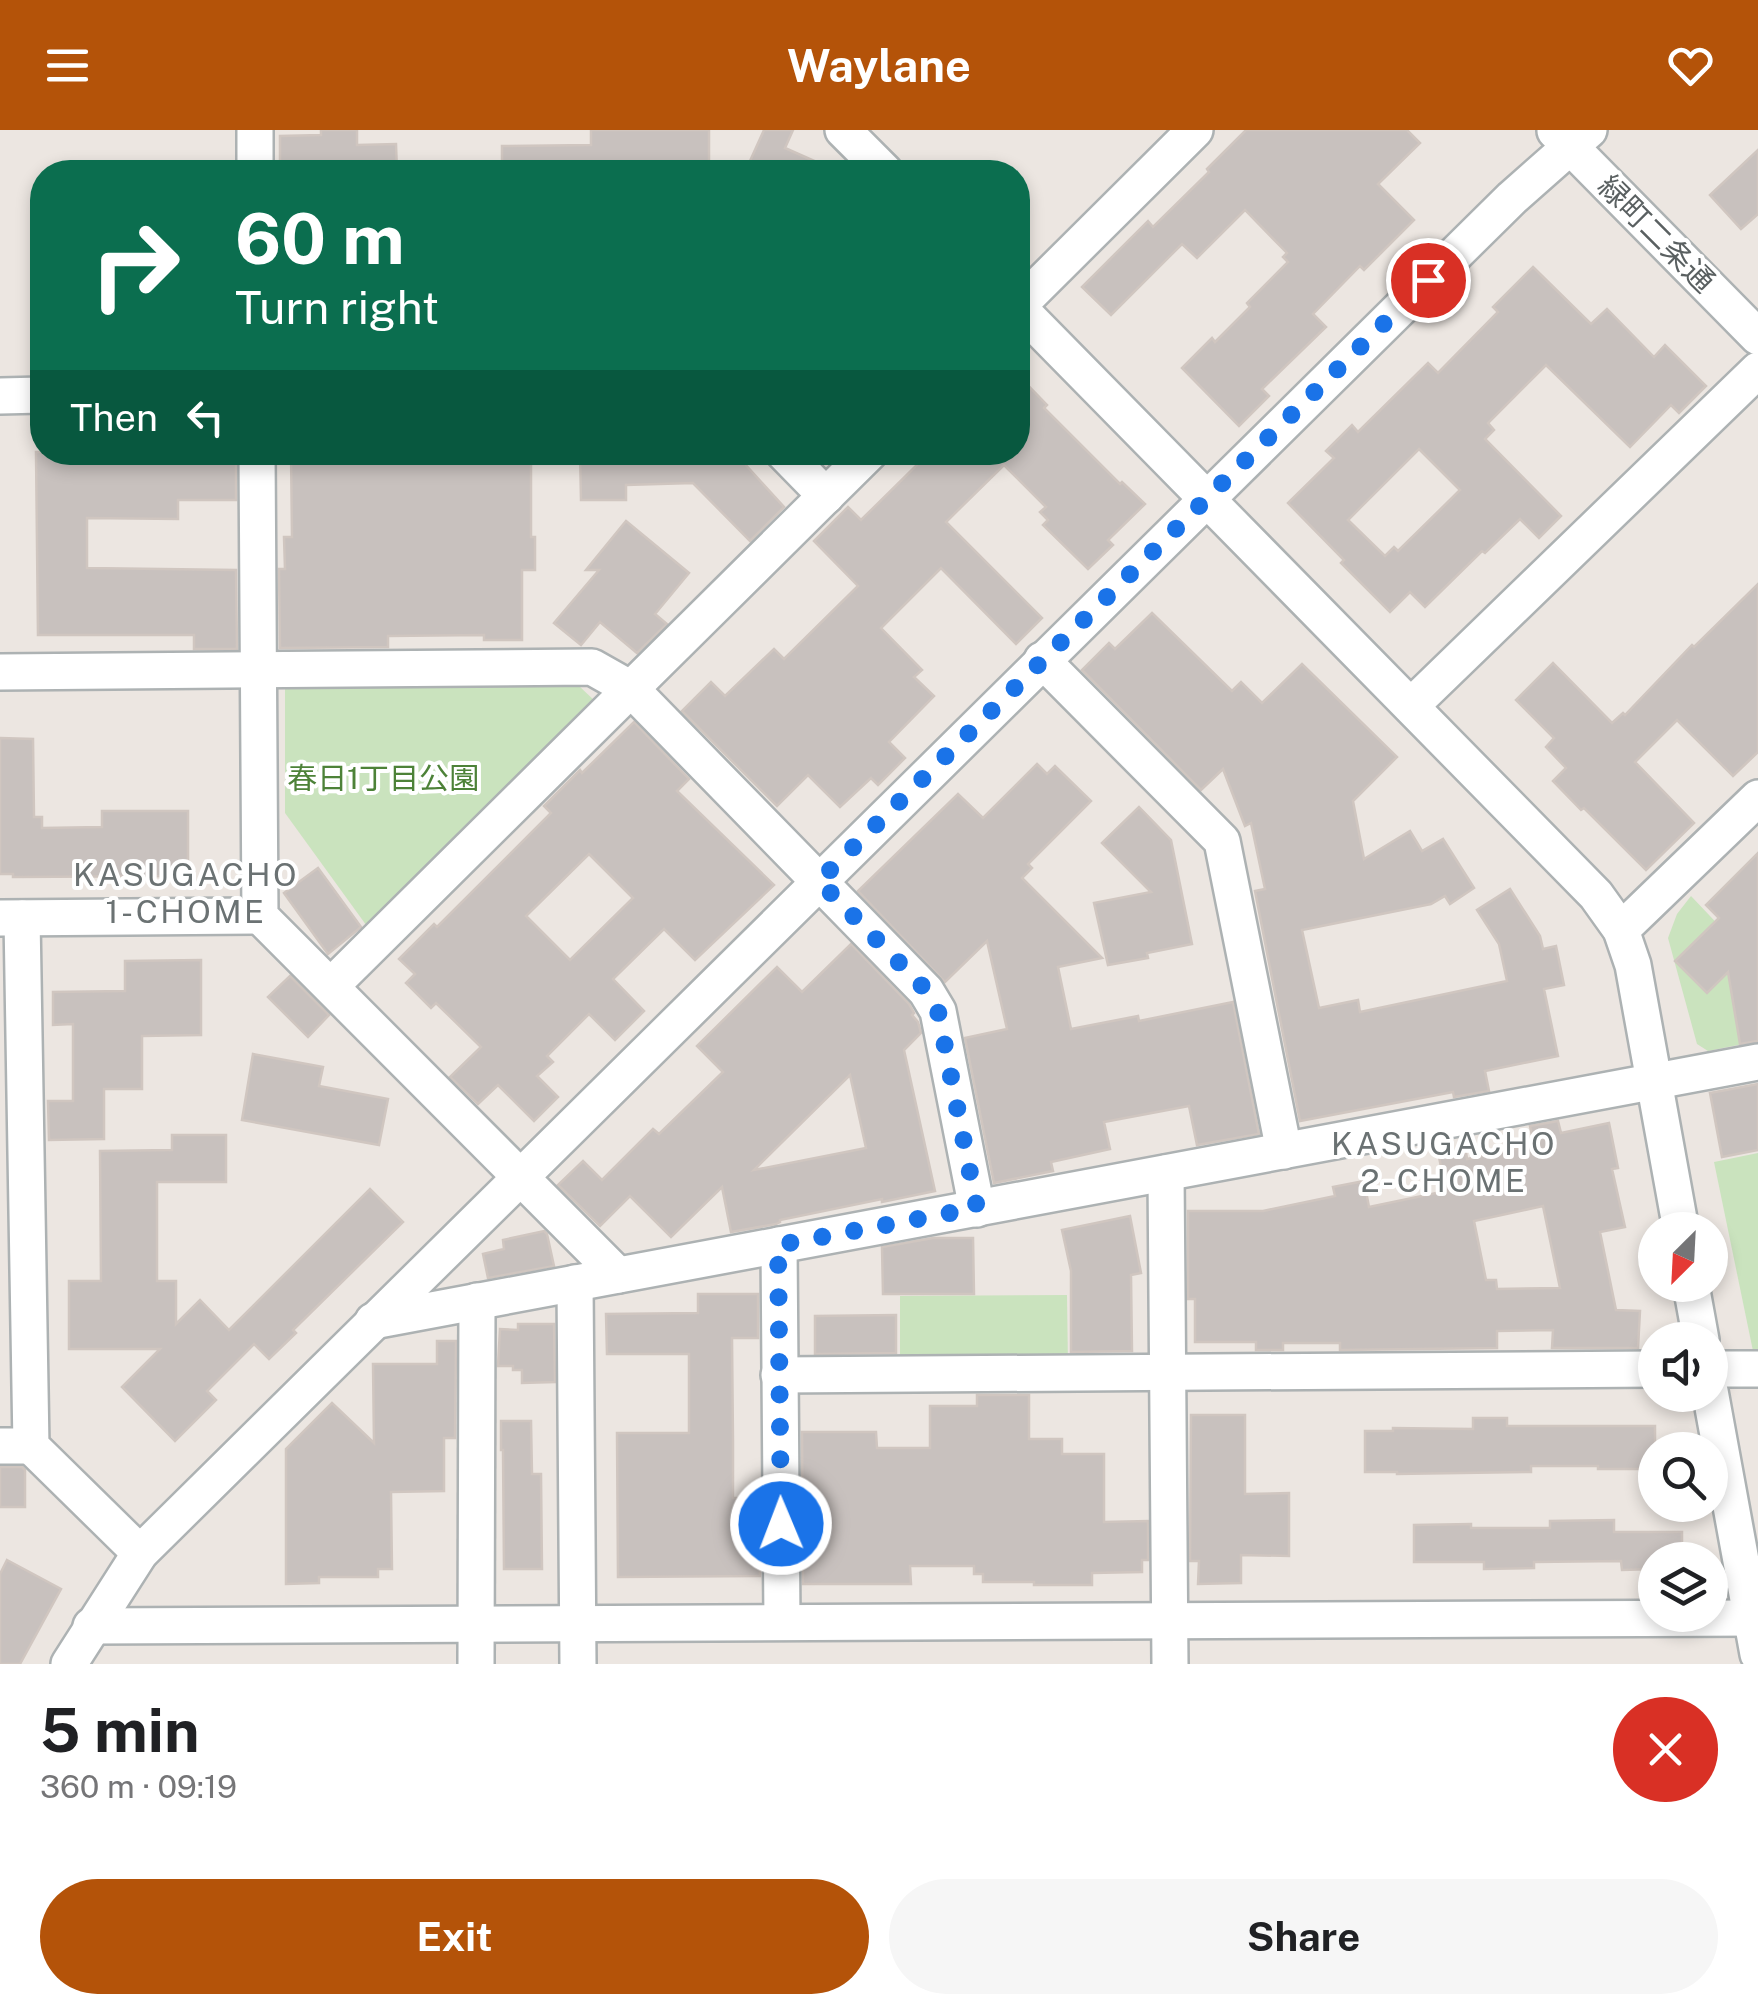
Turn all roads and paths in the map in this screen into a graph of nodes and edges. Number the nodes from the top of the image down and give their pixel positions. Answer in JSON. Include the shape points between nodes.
{"nodes":[{"id":1,"x":255,"y":130,"type":"edge"},
{"id":2,"x":844,"y":130,"type":"edge"},
{"id":3,"x":1195,"y":130,"type":"edge"},
{"id":4,"x":1571,"y":136,"type":"edge"},
{"id":5,"x":255,"y":160,"type":"edge"},
{"id":6,"x":873,"y":160,"type":"edge"},
{"id":7,"x":1030,"y":295,"type":"edge"},
{"id":8,"x":1030,"y":319,"type":"edge"},
{"id":9,"x":1758,"y":337,"type":"edge"},
{"id":10,"x":1758,"y":370,"type":"edge"},
{"id":11,"x":30,"y":395,"type":"edge"},
{"id":12,"x":0,"y":396,"type":"edge"},
{"id":13,"x":258,"y":465,"type":"edge"},
{"id":14,"x":796,"y":465,"type":"edge"},
{"id":15,"x":857,"y":465,"type":"edge"},
{"id":16,"x":826,"y":496,"type":"junction"},
{"id":17,"x":1206,"y":499,"type":"junction"},
{"id":18,"x":1042,"y":660,"type":"junction"},
{"id":19,"x":260,"y":670,"type":"junction"},
{"id":20,"x":0,"y":672,"type":"edge"},
{"id":21,"x":632,"y":688,"type":"junction"},
{"id":22,"x":1411,"y":706,"type":"junction"},
{"id":23,"x":1758,"y":798,"type":"edge"},
{"id":24,"x":819,"y":881,"type":"junction"},
{"id":25,"x":260,"y":916,"type":"junction"},
{"id":26,"x":11,"y":918,"type":"edge"},
{"id":27,"x":1621,"y":930,"type":"junction"},
{"id":28,"x":331,"y":986,"type":"junction"},
{"id":29,"x":1758,"y":1062,"type":"edge"},
{"id":30,"x":1654,"y":1082,"type":"junction"},
{"id":31,"x":1284,"y":1152,"type":"junction"},
{"id":32,"x":1166,"y":1173,"type":"junction"},
{"id":33,"x":520,"y":1176,"type":"junction"},
{"id":34,"x":977,"y":1208,"type":"junction"},
{"id":35,"x":1678,"y":1212,"type":"edge"},
{"id":36,"x":778,"y":1245,"type":"junction"},
{"id":37,"x":618,"y":1275,"type":"junction"},
{"id":38,"x":575,"y":1283,"type":"junction"},
{"id":39,"x":477,"y":1302,"type":"junction"},
{"id":40,"x":373,"y":1321,"type":"junction"},
{"id":41,"x":1638,"y":1369,"type":"edge"},
{"id":42,"x":1728,"y":1369,"type":"edge"},
{"id":43,"x":1758,"y":1369,"type":"edge"},
{"id":44,"x":1168,"y":1372,"type":"junction"},
{"id":45,"x":780,"y":1375,"type":"junction"},
{"id":46,"x":1714,"y":1412,"type":"edge"},
{"id":47,"x":16,"y":1446,"type":"edge"},
{"id":48,"x":140,"y":1553,"type":"junction"},
{"id":49,"x":1755,"y":1618,"type":"edge"},
{"id":50,"x":1170,"y":1620,"type":"junction"},
{"id":51,"x":782,"y":1622,"type":"junction"},
{"id":52,"x":577,"y":1623,"type":"junction"},
{"id":53,"x":476,"y":1624,"type":"junction"},
{"id":54,"x":92,"y":1626,"type":"junction"},
{"id":55,"x":1758,"y":1654,"type":"edge"},
{"id":56,"x":69,"y":1664,"type":"edge"},
{"id":57,"x":476,"y":1664,"type":"edge"},
{"id":58,"x":578,"y":1664,"type":"edge"},
{"id":59,"x":1170,"y":1664,"type":"edge"}],
"edges":[{"from":1,"to":5,"type":"street"},
{"from":2,"to":6,"type":"street"},
{"from":3,"to":7,"type":"street"},
{"from":4,"to":9,"type":"street","name":"緑町二条通"},
{"from":4,"to":17,"type":"street"},
{"from":8,"to":17,"type":"street"},
{"from":10,"to":22,"type":"street"},
{"from":11,"to":12,"type":"street"},
{"from":13,"to":19,"type":"street"},
{"from":14,"to":16,"type":"street"},
{"from":15,"to":16,"type":"street"},
{"from":16,"to":21,"type":"street"},
{"from":17,"to":18,"type":"street"},
{"from":17,"to":22,"type":"street"},
{"from":18,"to":24,"type":"street"},
{"from":18,"to":31,"type":"street","via":[[1222,840]]},
{"from":19,"to":20,"type":"street"},
{"from":19,"to":21,"type":"street","via":[[592,667]]},
{"from":19,"to":25,"type":"street"},
{"from":21,"to":24,"type":"street"},
{"from":21,"to":28,"type":"street"},
{"from":22,"to":27,"type":"street","via":[[1596,895]]},
{"from":23,"to":27,"type":"street"},
{"from":24,"to":33,"type":"street"},
{"from":24,"to":34,"type":"street","via":[[926,990],[938,1011]]},
{"from":25,"to":26,"type":"street"},
{"from":25,"to":28,"type":"street"},
{"from":26,"to":47,"type":"street"},
{"from":27,"to":30,"type":"street"},
{"from":28,"to":33,"type":"street"},
{"from":29,"to":30,"type":"street"},
{"from":30,"to":31,"type":"street"},
{"from":30,"to":35,"type":"street"},
{"from":31,"to":32,"type":"street"},
{"from":32,"to":34,"type":"street"},
{"from":32,"to":44,"type":"street"},
{"from":33,"to":37,"type":"street"},
{"from":33,"to":40,"type":"street"},
{"from":34,"to":36,"type":"street"},
{"from":36,"to":37,"type":"street"},
{"from":36,"to":45,"type":"street"},
{"from":37,"to":38,"type":"street"},
{"from":38,"to":39,"type":"street"},
{"from":38,"to":52,"type":"street"},
{"from":39,"to":40,"type":"street"},
{"from":39,"to":53,"type":"street"},
{"from":40,"to":48,"type":"street"},
{"from":41,"to":44,"type":"street"},
{"from":42,"to":43,"type":"street"},
{"from":44,"to":45,"type":"street"},
{"from":44,"to":50,"type":"street"},
{"from":45,"to":51,"type":"street"},
{"from":46,"to":49,"type":"street"},
{"from":47,"to":48,"type":"street"},
{"from":48,"to":54,"type":"street"},
{"from":49,"to":50,"type":"street"},
{"from":49,"to":55,"type":"street"},
{"from":50,"to":51,"type":"street"},
{"from":50,"to":59,"type":"street"},
{"from":51,"to":52,"type":"street"},
{"from":52,"to":53,"type":"street"},
{"from":52,"to":58,"type":"street"},
{"from":53,"to":54,"type":"street"},
{"from":53,"to":57,"type":"street"},
{"from":54,"to":56,"type":"street"}]}
